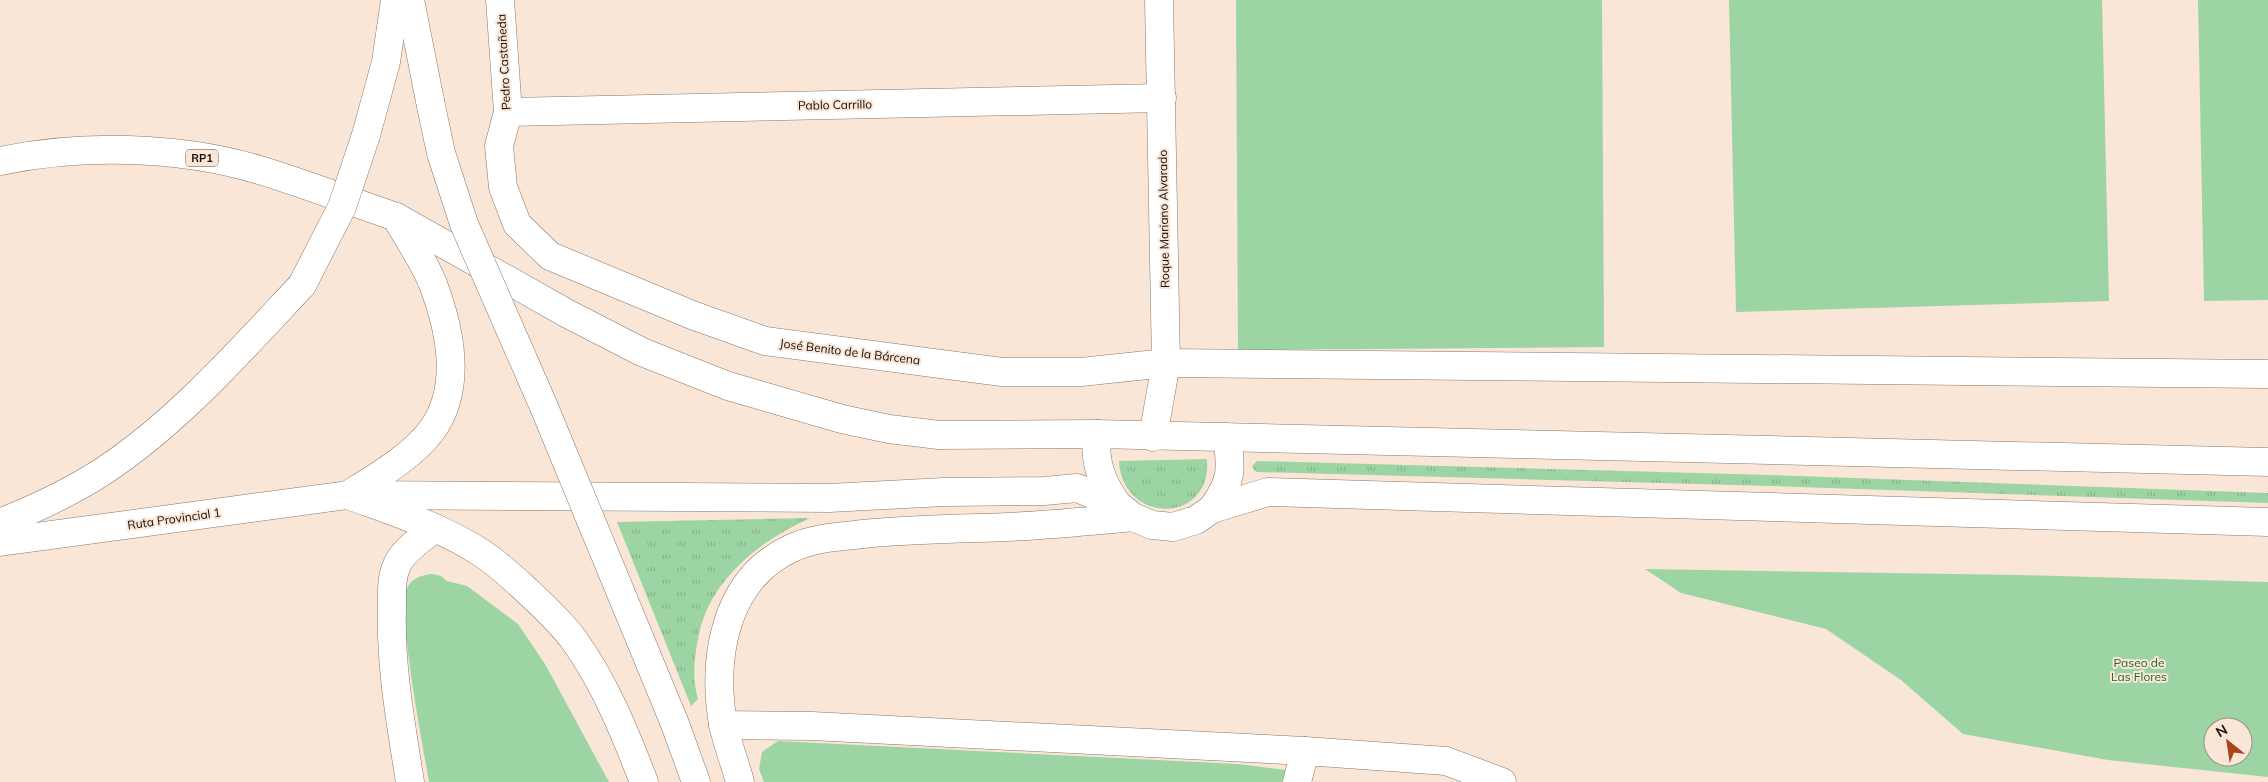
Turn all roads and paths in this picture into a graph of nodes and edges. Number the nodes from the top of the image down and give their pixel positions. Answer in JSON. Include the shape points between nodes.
{"nodes":[{"id":1,"x":394,"y":0,"type":"edge"},
{"id":2,"x":410,"y":0,"type":"edge"},
{"id":3,"x":500,"y":0,"type":"edge"},
{"id":4,"x":1159,"y":0,"type":"edge"},
{"id":5,"x":1162,"y":98,"type":"junction"},
{"id":6,"x":508,"y":112,"type":"junction"},
{"id":7,"x":0,"y":161,"type":"edge"},
{"id":8,"x":396,"y":217,"type":"junction"},
{"id":9,"x":550,"y":256,"type":"joint"},
{"id":10,"x":1166,"y":364,"type":"junction"},
{"id":11,"x":2268,"y":374,"type":"edge"},
{"id":12,"x":1097,"y":434,"type":"junction"},
{"id":13,"x":1153,"y":437,"type":"junction"},
{"id":14,"x":1228,"y":437,"type":"junction"},
{"id":15,"x":2268,"y":462,"type":"edge"},
{"id":16,"x":348,"y":495,"type":"junction"},
{"id":17,"x":1212,"y":509,"type":"junction"},
{"id":18,"x":1125,"y":510,"type":"junction"},
{"id":19,"x":2268,"y":522,"type":"edge"},
{"id":20,"x":0,"y":524,"type":"edge"},
{"id":21,"x":435,"y":528,"type":"junction"},
{"id":22,"x":0,"y":542,"type":"edge"},
{"id":23,"x":724,"y":724,"type":"junction"},
{"id":24,"x":1305,"y":751,"type":"junction"},
{"id":25,"x":410,"y":782,"type":"edge"},
{"id":26,"x":644,"y":782,"type":"edge"},
{"id":27,"x":696,"y":782,"type":"edge"},
{"id":28,"x":740,"y":782,"type":"edge"},
{"id":29,"x":1298,"y":782,"type":"edge"},
{"id":30,"x":1502,"y":782,"type":"edge"}],
"edges":[{"from":1,"to":20,"type":"main road","bridge":true,"via":[[386,62],[366,135],[342,207],[302,285],[160,428],[89,480]]},
{"from":2,"to":27,"type":"main road","bridge":true,"via":[[441,154],[464,224],[649,661]]},
{"from":3,"to":6,"type":"main road","name":"Pedro Castañeda"},
{"from":4,"to":5,"type":"main road","name":"Roque Mariano Alvarado"},
{"from":5,"to":6,"type":"main road","name":"Pablo Carrillo"},
{"from":5,"to":10,"type":"main road","name":"Roque Mariano Alvarado"},
{"from":6,"to":9,"type":"main road","name":"Pedro Castañeda","via":[[499,146],[503,187],[517,224]]},
{"from":7,"to":8,"type":"main road","number":"RP1","via":[[32,154],[109,150],[191,155],[255,169]]},
{"from":8,"to":12,"type":"main road","number":"RP1","via":[[568,314],[626,343],[728,386],[889,429],[938,435]]},
{"from":8,"to":16,"type":"main road","via":[[432,282],[447,333],[452,376],[443,409],[432,430],[394,466]]},
{"from":9,"to":10,"type":"main road","name":"José Benito de la Bárcena","via":[[692,315],[765,341],[1002,372],[1081,372]]},
{"from":10,"to":11,"type":"main road","name":"José Benito de la Bárcena"},
{"from":10,"to":13,"type":"main road","name":"Roque Mariano Alvarado"},
{"from":12,"to":13,"type":"main road","number":"RP1"},
{"from":12,"to":18,"type":"main road","via":[[1095,453],[1098,470],[1105,487]]},
{"from":13,"to":14,"type":"main road","number":"RP1"},
{"from":14,"to":15,"type":"main road","number":"RP1"},
{"from":14,"to":17,"type":"main road","via":[[1231,467],[1225,491]]},
{"from":16,"to":18,"type":"main road","name":"Ruta Provincial 1","via":[[829,498],[944,492],[1044,492],[1077,488]]},
{"from":16,"to":21,"type":"main road"},
{"from":16,"to":22,"type":"main road","name":"Ruta Provincial 1"},
{"from":17,"to":18,"type":"main road","name":"Ruta Provincial 1","via":[[1196,520],[1174,527],[1152,525]]},
{"from":17,"to":19,"type":"main road","via":[[1268,492]]},
{"from":18,"to":23,"type":"main road","via":[[1028,527],[883,531],[824,538],[792,548],[763,567],[744,588],[732,610],[721,643],[719,678]]},
{"from":21,"to":25,"type":"main road","via":[[397,563],[392,580],[394,681]]},
{"from":21,"to":26,"type":"main road","via":[[484,554],[506,571],[573,639],[620,722]]},
{"from":23,"to":24,"type":"main road"},
{"from":23,"to":28,"type":"main road"},
{"from":24,"to":29,"type":"main road"},
{"from":24,"to":30,"type":"main road","via":[[1446,761]]}]}
